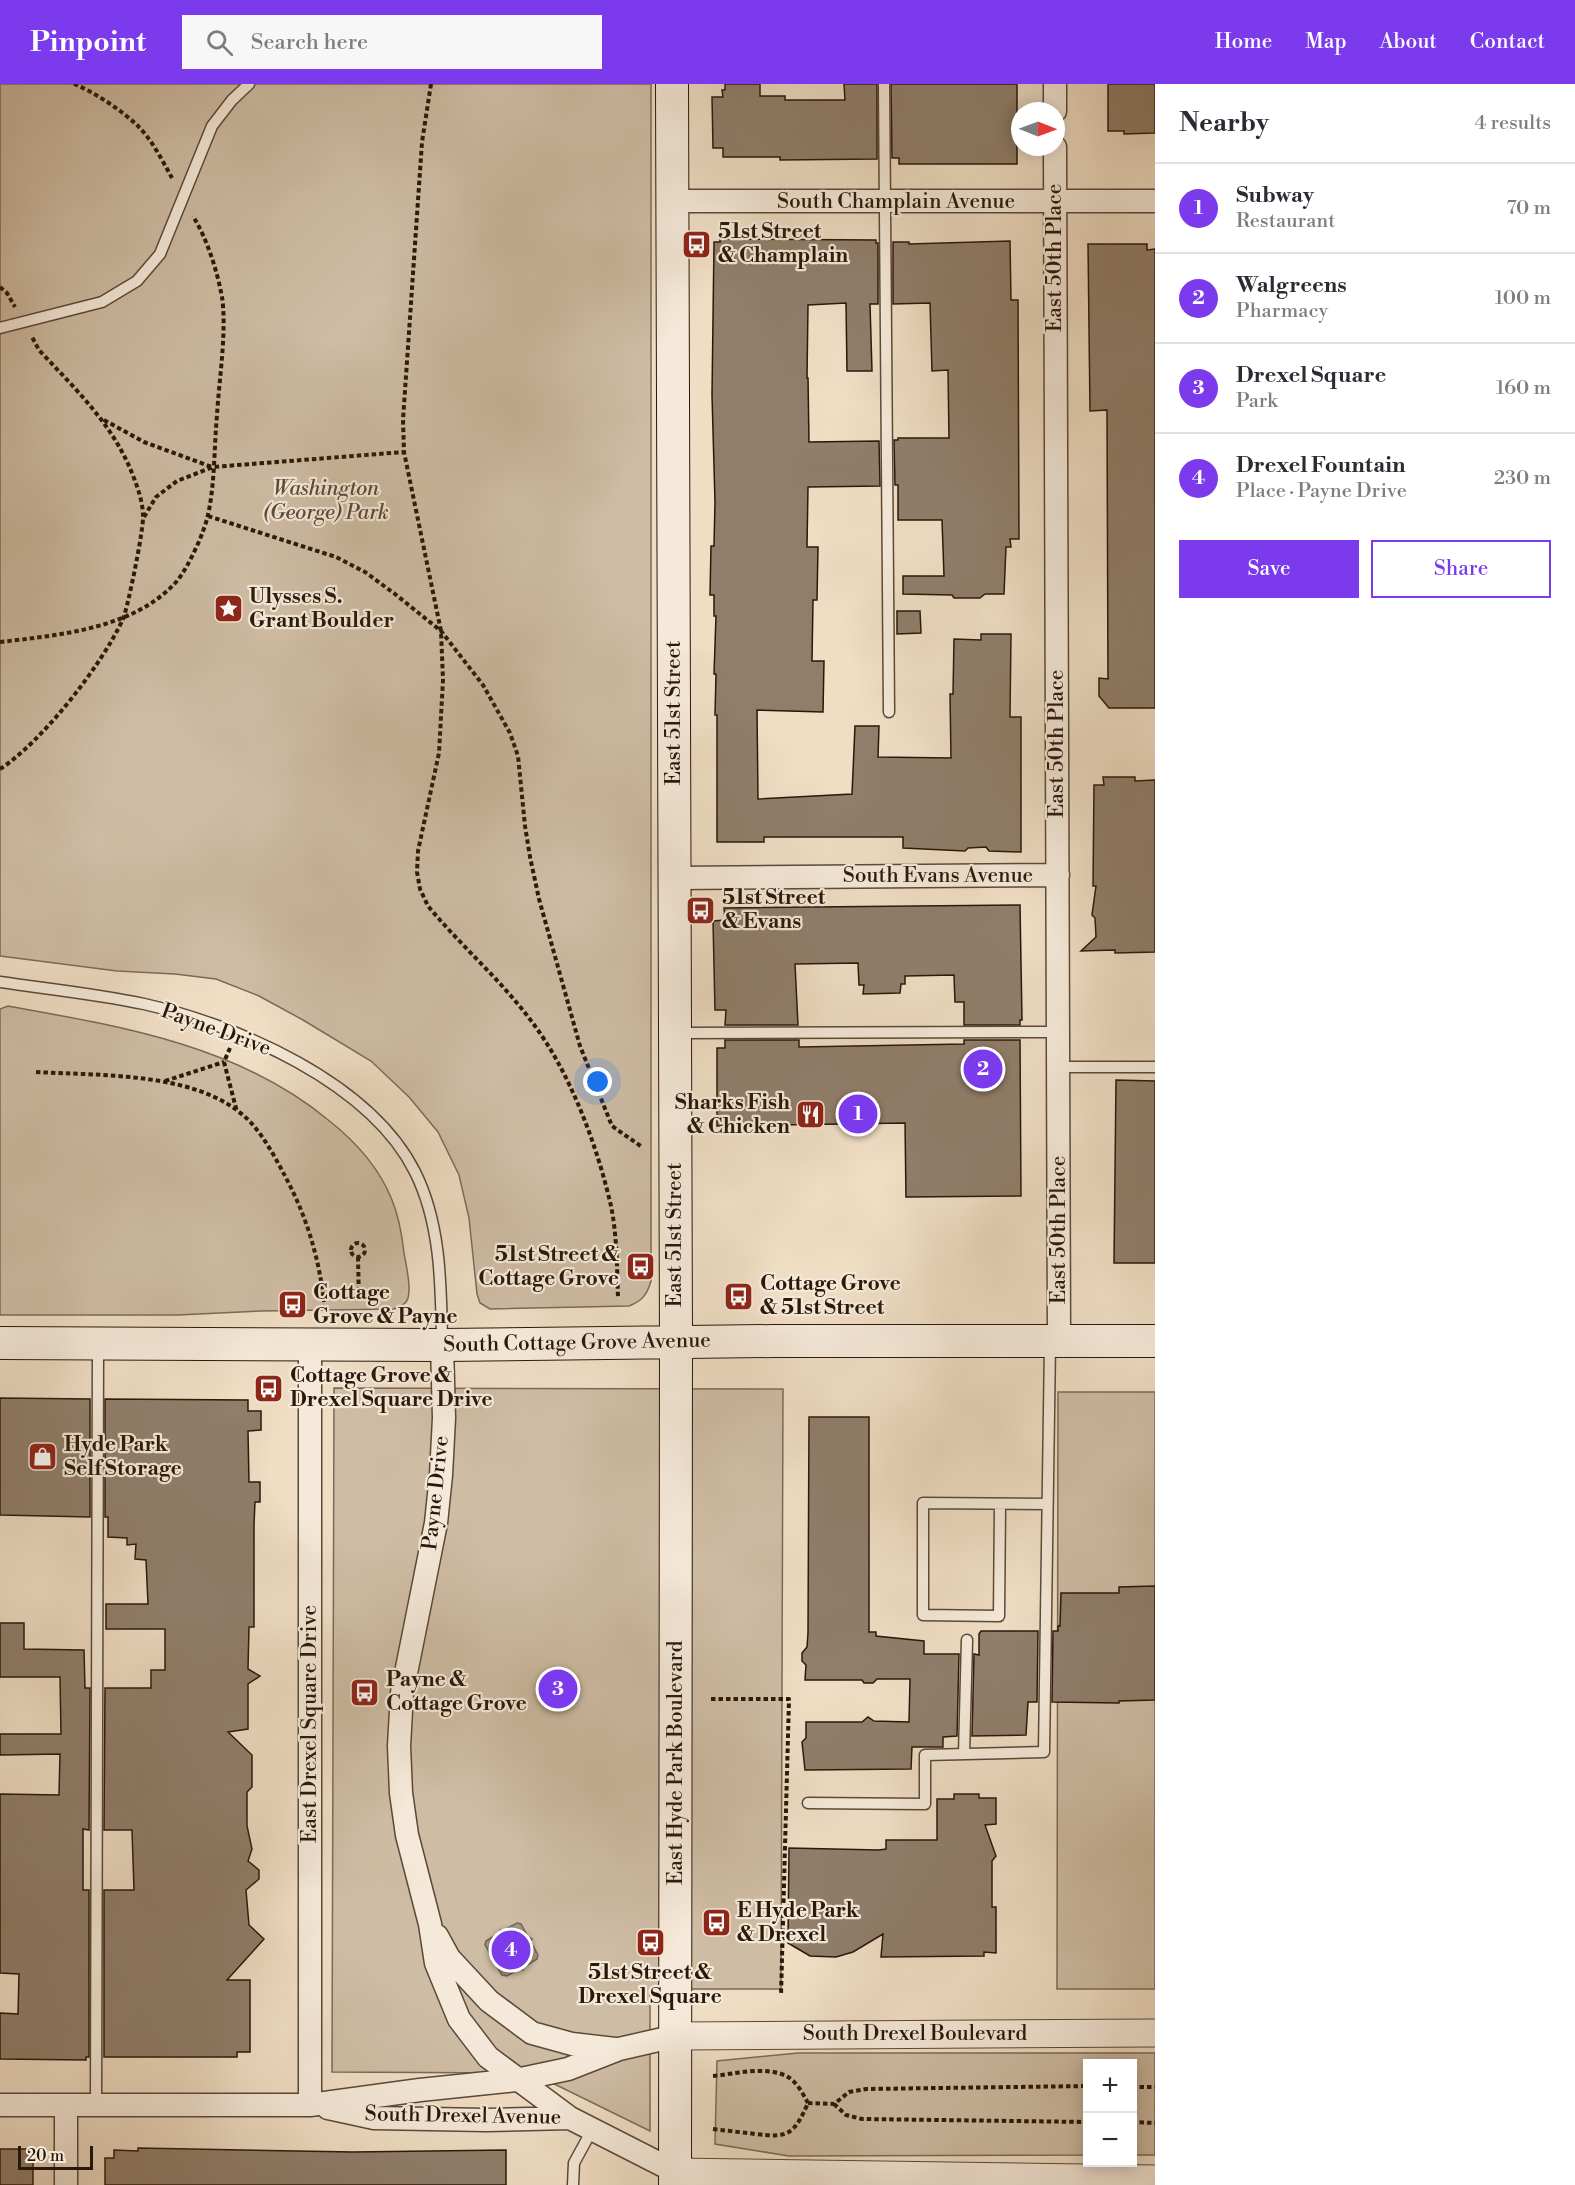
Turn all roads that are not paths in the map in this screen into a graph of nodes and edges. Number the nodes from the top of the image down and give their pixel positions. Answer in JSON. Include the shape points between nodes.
{"nodes":[{"id":1,"x":249,"y":84,"type":"edge"},
{"id":2,"x":672,"y":84,"type":"edge"},
{"id":3,"x":884,"y":84,"type":"edge"},
{"id":4,"x":1055,"y":84,"type":"edge"},
{"id":5,"x":1055,"y":102,"type":"edge"},
{"id":6,"x":1055,"y":156,"type":"edge"},
{"id":7,"x":672,"y":201,"type":"junction"},
{"id":8,"x":885,"y":201,"type":"junction"},
{"id":9,"x":1055,"y":201,"type":"junction"},
{"id":10,"x":1155,"y":201,"type":"edge"},
{"id":11,"x":0,"y":328,"type":"edge"},
{"id":12,"x":888,"y":712,"type":"dead end"},
{"id":13,"x":1058,"y":875,"type":"junction"},
{"id":14,"x":675,"y":878,"type":"junction"},
{"id":15,"x":0,"y":982,"type":"edge"},
{"id":16,"x":1058,"y":1032,"type":"junction"},
{"id":17,"x":675,"y":1033,"type":"junction"},
{"id":18,"x":1058,"y":1067,"type":"junction"},
{"id":19,"x":1155,"y":1067,"type":"edge"},
{"id":20,"x":1055,"y":1340,"type":"junction"},
{"id":21,"x":1155,"y":1341,"type":"edge"},
{"id":22,"x":676,"y":1342,"type":"junction"},
{"id":23,"x":0,"y":1343,"type":"edge"},
{"id":24,"x":98,"y":1344,"type":"junction"},
{"id":25,"x":310,"y":1344,"type":"junction"},
{"id":26,"x":442,"y":1344,"type":"junction"},
{"id":27,"x":1000,"y":1504,"type":"junction"},
{"id":28,"x":1047,"y":1504,"type":"junction"},
{"id":29,"x":967,"y":1640,"type":"dead end"},
{"id":30,"x":964,"y":1754,"type":"junction"},
{"id":31,"x":808,"y":1803,"type":"dead end"},
{"id":32,"x":430,"y":1924,"type":"junction"},
{"id":33,"x":532,"y":2033,"type":"joint"},
{"id":34,"x":1155,"y":2033,"type":"edge"},
{"id":35,"x":676,"y":2036,"type":"junction"},
{"id":36,"x":619,"y":2049,"type":"junction"},
{"id":37,"x":516,"y":2080,"type":"junction"},
{"id":38,"x":0,"y":2105,"type":"edge"},
{"id":39,"x":66,"y":2105,"type":"junction"},
{"id":40,"x":96,"y":2105,"type":"junction"},
{"id":41,"x":310,"y":2105,"type":"junction"},
{"id":42,"x":570,"y":2118,"type":"junction"},
{"id":43,"x":592,"y":2130,"type":"junction"},
{"id":44,"x":675,"y":2179,"type":"edge"},
{"id":45,"x":1155,"y":2179,"type":"edge"},
{"id":46,"x":66,"y":2185,"type":"edge"},
{"id":47,"x":573,"y":2185,"type":"edge"}],
"edges":[{"from":1,"to":11,"type":"lane","via":[[212,126],[160,254],[137,280],[102,302]]},
{"from":2,"to":7,"type":"main road","name":"East 51st Street"},
{"from":3,"to":8,"type":"lane"},
{"from":4,"to":5,"type":"street"},
{"from":6,"to":9,"type":"street","name":"East 50th Place"},
{"from":7,"to":8,"type":"street","name":"South Champlain Avenue"},
{"from":7,"to":14,"type":"main road","name":"East 51st Street"},
{"from":8,"to":9,"type":"street","name":"South Champlain Avenue"},
{"from":8,"to":12,"type":"lane"},
{"from":9,"to":10,"type":"street","name":"South Champlain Avenue"},
{"from":9,"to":13,"type":"street","name":"East 50th Place"},
{"from":13,"to":14,"type":"street","name":"South Evans Avenue"},
{"from":13,"to":16,"type":"street","name":"East 50th Place"},
{"from":14,"to":17,"type":"main road","name":"East 51st Street"},
{"from":15,"to":26,"type":"lane","name":"Payne Drive","via":[[144,1004],[236,1033],[299,1063],[346,1093],[374,1118],[415,1172],[430,1213],[437,1251]]},
{"from":16,"to":17,"type":"lane"},
{"from":16,"to":18,"type":"street","name":"East 50th Place"},
{"from":17,"to":22,"type":"main road","name":"East 51st Street"},
{"from":18,"to":19,"type":"lane"},
{"from":18,"to":20,"type":"street","name":"East 50th Place"},
{"from":20,"to":21,"type":"main road","name":"South Cottage Grove Avenue"},
{"from":20,"to":22,"type":"main road","name":"South Cottage Grove Avenue"},
{"from":20,"to":28,"type":"lane"},
{"from":22,"to":26,"type":"main road","name":"South Cottage Grove Avenue"},
{"from":22,"to":35,"type":"main road","name":"East Hyde Park Boulevard"},
{"from":23,"to":24,"type":"main road","name":"South Cottage Grove Avenue"},
{"from":24,"to":25,"type":"main road","name":"South Cottage Grove Avenue"},
{"from":24,"to":40,"type":"lane"},
{"from":25,"to":26,"type":"main road","name":"South Cottage Grove Avenue"},
{"from":25,"to":41,"type":"street","name":"East Drexel Square Drive"},
{"from":26,"to":32,"type":"street","name":"Payne Drive","via":[[444,1418],[436,1523],[402,1693],[399,1746],[407,1835]]},
{"from":27,"to":27,"type":"lane","via":[[923,1503],[923,1615],[999,1616]]},
{"from":27,"to":28,"type":"lane"},
{"from":28,"to":30,"type":"lane","via":[[1044,1752]]},
{"from":29,"to":30,"type":"lane"},
{"from":30,"to":31,"type":"lane","via":[[925,1755],[925,1804]]},
{"from":32,"to":33,"type":"street","name":"Payne Drive","via":[[449,1958],[489,2001]]},
{"from":32,"to":37,"type":"street","name":"Payne Drive","via":[[436,1963],[459,2019],[488,2057]]},
{"from":33,"to":36,"type":"street","name":"South Drexel Avenue","via":[[573,2044]]},
{"from":34,"to":35,"type":"street","name":"South Drexel Boulevard"},
{"from":35,"to":36,"type":"street","name":"South Drexel Avenue"},
{"from":35,"to":44,"type":"main road","name":"East Hyde Park Boulevard"},
{"from":36,"to":37,"type":"street","name":"South Drexel Avenue","via":[[568,2069]]},
{"from":37,"to":41,"type":"street","name":"South Drexel Avenue"},
{"from":37,"to":42,"type":"street","name":"Payne Drive"},
{"from":38,"to":39,"type":"street","name":"South Drexel Avenue"},
{"from":39,"to":40,"type":"street","name":"South Drexel Avenue"},
{"from":39,"to":46,"type":"street"},
{"from":40,"to":41,"type":"street","name":"South Drexel Avenue"},
{"from":41,"to":42,"type":"street","name":"South Drexel Avenue","via":[[375,2118]]},
{"from":42,"to":43,"type":"street","name":"South Drexel Avenue"},
{"from":43,"to":44,"type":"street","name":"South Drexel Avenue"},
{"from":43,"to":47,"type":"lane","via":[[574,2163]]},
{"from":44,"to":45,"type":"street"}]}
